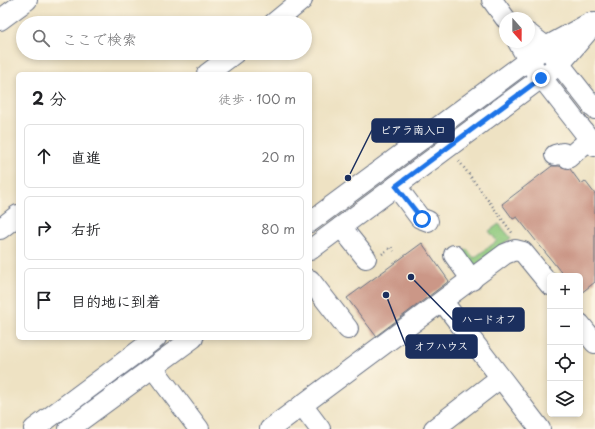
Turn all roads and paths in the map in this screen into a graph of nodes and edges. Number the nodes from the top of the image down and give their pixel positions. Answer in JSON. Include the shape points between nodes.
{"nodes":[{"id":1,"x":27,"y":0,"type":"edge"},
{"id":2,"x":302,"y":0,"type":"edge"},
{"id":3,"x":2,"y":15,"type":"edge"},
{"id":4,"x":283,"y":16,"type":"edge"},
{"id":5,"x":595,"y":21,"type":"edge"},
{"id":6,"x":535,"y":39,"type":"edge"},
{"id":7,"x":546,"y":47,"type":"junction"},
{"id":8,"x":521,"y":48,"type":"edge"},
{"id":9,"x":226,"y":60,"type":"edge"},
{"id":10,"x":528,"y":60,"type":"junction"},
{"id":11,"x":560,"y":64,"type":"junction"},
{"id":12,"x":210,"y":72,"type":"edge"},
{"id":13,"x":541,"y":78,"type":"junction"},
{"id":14,"x":595,"y":109,"type":"edge"},
{"id":15,"x":592,"y":143,"type":"edge"},
{"id":16,"x":555,"y":155,"type":"dead end"},
{"id":17,"x":460,"y":161,"type":"dead end"},
{"id":18,"x":396,"y":186,"type":"junction"},
{"id":19,"x":16,"y":217,"type":"edge"},
{"id":20,"x":312,"y":221,"type":"edge"},
{"id":21,"x":419,"y":221,"type":"dead end"},
{"id":22,"x":341,"y":227,"type":"junction"},
{"id":23,"x":0,"y":229,"type":"edge"},
{"id":24,"x":312,"y":249,"type":"edge"},
{"id":25,"x":457,"y":250,"type":"dead end"},
{"id":26,"x":515,"y":250,"type":"junction"},
{"id":27,"x":366,"y":258,"type":"dead end"},
{"id":28,"x":472,"y":280,"type":"junction"},
{"id":29,"x":547,"y":281,"type":"edge"},
{"id":30,"x":312,"y":283,"type":"edge"},
{"id":31,"x":443,"y":302,"type":"junction"},
{"id":32,"x":348,"y":330,"type":"dead end"},
{"id":33,"x":153,"y":340,"type":"edge"},
{"id":34,"x":190,"y":340,"type":"edge"},
{"id":35,"x":153,"y":368,"type":"junction"},
{"id":36,"x":500,"y":378,"type":"junction"},
{"id":37,"x":302,"y":405,"type":"junction"},
{"id":38,"x":34,"y":429,"type":"edge"},
{"id":39,"x":69,"y":429,"type":"edge"},
{"id":40,"x":199,"y":429,"type":"edge"},
{"id":41,"x":270,"y":429,"type":"edge"},
{"id":42,"x":320,"y":429,"type":"edge"},
{"id":43,"x":434,"y":429,"type":"edge"},
{"id":44,"x":540,"y":429,"type":"edge"}],
"edges":[{"from":1,"to":3,"type":"street"},
{"from":2,"to":4,"type":"street"},
{"from":5,"to":7,"type":"street"},
{"from":5,"to":11,"type":"street"},
{"from":6,"to":7,"type":"street"},
{"from":7,"to":10,"type":"street"},
{"from":7,"to":11,"type":"street"},
{"from":8,"to":10,"type":"street"},
{"from":9,"to":12,"type":"street"},
{"from":10,"to":13,"type":"street"},
{"from":10,"to":20,"type":"street"},
{"from":11,"to":13,"type":"street"},
{"from":11,"to":14,"type":"street"},
{"from":13,"to":15,"type":"street"},
{"from":13,"to":18,"type":"street"},
{"from":15,"to":16,"type":"street","via":[[568,158],[563,153]]},
{"from":17,"to":26,"type":"path","via":[[514,236]]},
{"from":18,"to":21,"type":"street"},
{"from":18,"to":22,"type":"street"},
{"from":19,"to":23,"type":"street"},
{"from":22,"to":24,"type":"street"},
{"from":22,"to":27,"type":"street"},
{"from":25,"to":28,"type":"street"},
{"from":26,"to":28,"type":"street","via":[[505,254]]},
{"from":26,"to":29,"type":"street","via":[[523,252]]},
{"from":28,"to":31,"type":"street"},
{"from":30,"to":32,"type":"street"},
{"from":31,"to":36,"type":"street"},
{"from":31,"to":37,"type":"street"},
{"from":33,"to":38,"type":"street"},
{"from":34,"to":35,"type":"street"},
{"from":35,"to":39,"type":"street"},
{"from":35,"to":40,"type":"street"},
{"from":36,"to":43,"type":"street"},
{"from":36,"to":44,"type":"street"},
{"from":37,"to":41,"type":"street"},
{"from":37,"to":42,"type":"street"}]}
